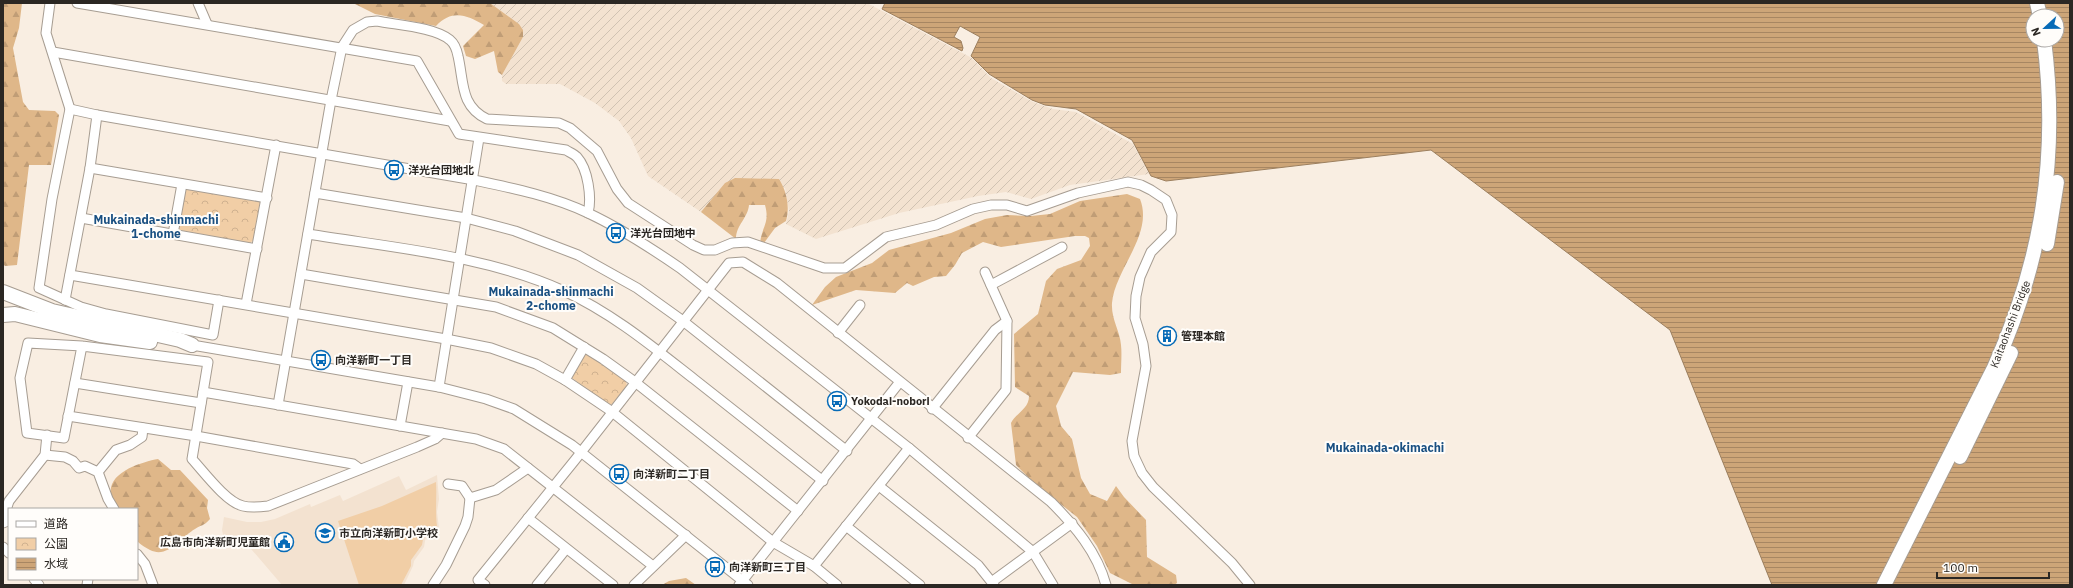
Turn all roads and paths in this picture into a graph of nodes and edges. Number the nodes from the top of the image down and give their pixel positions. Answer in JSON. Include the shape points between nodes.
{"nodes":[{"id":1,"x":50,"y":3,"type":"edge"},
{"id":2,"x":77,"y":3,"type":"edge"},
{"id":3,"x":198,"y":3,"type":"edge"},
{"id":4,"x":207,"y":24,"type":"junction"},
{"id":5,"x":342,"y":47,"type":"junction"},
{"id":6,"x":2045,"y":48,"type":"edge"},
{"id":7,"x":2054,"y":48,"type":"edge"},
{"id":8,"x":53,"y":52,"type":"junction"},
{"id":9,"x":331,"y":100,"type":"junction"},
{"id":10,"x":70,"y":109,"type":"junction"},
{"id":11,"x":97,"y":116,"type":"junction"},
{"id":12,"x":450,"y":120,"type":"junction"},
{"id":13,"x":479,"y":138,"type":"junction"},
{"id":14,"x":276,"y":146,"type":"junction"},
{"id":15,"x":322,"y":153,"type":"junction"},
{"id":16,"x":90,"y":168,"type":"junction"},
{"id":17,"x":474,"y":180,"type":"junction"},
{"id":18,"x":182,"y":184,"type":"junction"},
{"id":19,"x":315,"y":193,"type":"junction"},
{"id":20,"x":267,"y":198,"type":"junction"},
{"id":21,"x":588,"y":213,"type":"junction"},
{"id":22,"x":81,"y":218,"type":"junction"},
{"id":23,"x":466,"y":218,"type":"junction"},
{"id":24,"x":173,"y":234,"type":"junction"},
{"id":25,"x":308,"y":234,"type":"junction"},
{"id":26,"x":1062,"y":247,"type":"dead end"},
{"id":27,"x":257,"y":249,"type":"junction"},
{"id":28,"x":460,"y":259,"type":"junction"},
{"id":29,"x":985,"y":272,"type":"dead end"},
{"id":30,"x":301,"y":274,"type":"junction"},
{"id":31,"x":70,"y":275,"type":"junction"},
{"id":32,"x":992,"y":285,"type":"junction"},
{"id":33,"x":709,"y":290,"type":"junction"},
{"id":34,"x":3,"y":292,"type":"edge"},
{"id":35,"x":454,"y":299,"type":"junction"},
{"id":36,"x":3,"y":300,"type":"edge"},
{"id":37,"x":65,"y":300,"type":"junction"},
{"id":38,"x":219,"y":300,"type":"junction"},
{"id":39,"x":246,"y":304,"type":"junction"},
{"id":40,"x":860,"y":305,"type":"dead end"},
{"id":41,"x":295,"y":313,"type":"junction"},
{"id":42,"x":3,"y":315,"type":"edge"},
{"id":43,"x":683,"y":321,"type":"junction"},
{"id":44,"x":1006,"y":322,"type":"junction"},
{"id":45,"x":838,"y":333,"type":"junction"},
{"id":46,"x":446,"y":339,"type":"junction"},
{"id":47,"x":82,"y":346,"type":"junction"},
{"id":48,"x":192,"y":346,"type":"junction"},
{"id":49,"x":584,"y":347,"type":"junction"},
{"id":50,"x":659,"y":352,"type":"junction"},
{"id":51,"x":286,"y":361,"type":"junction"},
{"id":52,"x":565,"y":380,"type":"junction"},
{"id":53,"x":408,"y":382,"type":"junction"},
{"id":54,"x":635,"y":382,"type":"junction"},
{"id":55,"x":75,"y":383,"type":"junction"},
{"id":56,"x":900,"y":383,"type":"junction"},
{"id":57,"x":439,"y":387,"type":"junction"},
{"id":58,"x":203,"y":392,"type":"junction"},
{"id":59,"x":201,"y":403,"type":"junction"},
{"id":60,"x":278,"y":405,"type":"junction"},
{"id":61,"x":932,"y":409,"type":"junction"},
{"id":62,"x":612,"y":411,"type":"junction"},
{"id":63,"x":68,"y":416,"type":"junction"},
{"id":64,"x":871,"y":419,"type":"junction"},
{"id":65,"x":400,"y":426,"type":"junction"},
{"id":66,"x":143,"y":428,"type":"junction"},
{"id":67,"x":442,"y":433,"type":"junction"},
{"id":68,"x":47,"y":435,"type":"junction"},
{"id":69,"x":196,"y":436,"type":"junction"},
{"id":70,"x":968,"y":438,"type":"junction"},
{"id":71,"x":909,"y":448,"type":"junction"},
{"id":72,"x":847,"y":451,"type":"junction"},
{"id":73,"x":581,"y":452,"type":"junction"},
{"id":74,"x":45,"y":455,"type":"junction"},
{"id":75,"x":528,"y":468,"type":"junction"},
{"id":76,"x":360,"y":469,"type":"junction"},
{"id":77,"x":98,"y":472,"type":"junction"},
{"id":78,"x":823,"y":481,"type":"junction"},
{"id":79,"x":448,"y":484,"type":"dead end"},
{"id":80,"x":879,"y":486,"type":"junction"},
{"id":81,"x":552,"y":488,"type":"junction"},
{"id":82,"x":470,"y":498,"type":"junction"},
{"id":83,"x":113,"y":508,"type":"edge"},
{"id":84,"x":798,"y":512,"type":"junction"},
{"id":85,"x":528,"y":518,"type":"junction"},
{"id":86,"x":3,"y":523,"type":"edge"},
{"id":87,"x":1072,"y":523,"type":"junction"},
{"id":88,"x":846,"y":526,"type":"junction"},
{"id":89,"x":686,"y":535,"type":"junction"},
{"id":90,"x":773,"y":542,"type":"junction"},
{"id":91,"x":566,"y":549,"type":"junction"},
{"id":92,"x":1034,"y":552,"type":"junction"},
{"id":93,"x":138,"y":555,"type":"edge"},
{"id":94,"x":654,"y":566,"type":"junction"},
{"id":95,"x":814,"y":566,"type":"junction"},
{"id":96,"x":993,"y":583,"type":"edge"},
{"id":97,"x":743,"y":584,"type":"edge"},
{"id":98,"x":153,"y":585,"type":"edge"},
{"id":99,"x":433,"y":585,"type":"edge"},
{"id":100,"x":484,"y":585,"type":"edge"},
{"id":101,"x":537,"y":585,"type":"edge"},
{"id":102,"x":613,"y":585,"type":"edge"},
{"id":103,"x":634,"y":585,"type":"edge"},
{"id":104,"x":837,"y":585,"type":"edge"},
{"id":105,"x":920,"y":585,"type":"edge"},
{"id":106,"x":1053,"y":585,"type":"edge"},
{"id":107,"x":1106,"y":585,"type":"edge"},
{"id":108,"x":1250,"y":585,"type":"edge"},
{"id":109,"x":1884,"y":585,"type":"edge"},
{"id":110,"x":1895,"y":585,"type":"edge"}],
"edges":[{"from":1,"to":8,"type":"street","via":[[46,33]]},
{"from":2,"to":4,"type":"street"},
{"from":3,"to":4,"type":"street"},
{"from":4,"to":5,"type":"street"},
{"from":5,"to":9,"type":"street"},
{"from":5,"to":12,"type":"street","via":[[417,60]]},
{"from":5,"to":108,"type":"street","via":[[353,30],[367,22],[377,21],[440,34],[451,41],[457,50],[466,100],[479,115],[487,119],[559,123],[570,128],[597,151],[617,189],[628,203],[704,250],[748,242],[824,268],[845,268],[886,237],[936,225],[973,209],[1007,205],[1027,211],[1078,193],[1128,182],[1151,190],[1166,200],[1172,215],[1171,232],[1151,252],[1140,276],[1136,296],[1135,318],[1146,366],[1133,428],[1134,456],[1142,473],[1153,487],[1232,563]]},
{"from":6,"to":109,"type":"highway","name":"Kaitaohashi Bridge","via":[[2049,92],[2049,153],[2043,215],[2029,277],[1994,368]]},
{"from":7,"to":110,"type":"highway","name":"Kaitaohashi Bridge","via":[[2059,91],[2059,154],[2052,217],[2037,281],[2002,373]]},
{"from":8,"to":9,"type":"street"},
{"from":8,"to":10,"type":"street"},
{"from":9,"to":12,"type":"street"},
{"from":9,"to":15,"type":"street"},
{"from":10,"to":11,"type":"street"},
{"from":10,"to":37,"type":"street","via":[[52,199],[39,288]]},
{"from":11,"to":14,"type":"street"},
{"from":11,"to":16,"type":"street"},
{"from":12,"to":13,"type":"street","via":[[459,134]]},
{"from":13,"to":17,"type":"street"},
{"from":13,"to":21,"type":"street","via":[[566,150],[577,157],[584,170],[590,204]]},
{"from":14,"to":15,"type":"street"},
{"from":14,"to":20,"type":"street"},
{"from":15,"to":17,"type":"street"},
{"from":15,"to":19,"type":"street"},
{"from":16,"to":18,"type":"street"},
{"from":16,"to":22,"type":"street"},
{"from":17,"to":21,"type":"street","via":[[521,190]]},
{"from":17,"to":23,"type":"street"},
{"from":18,"to":20,"type":"street"},
{"from":18,"to":24,"type":"street"},
{"from":19,"to":23,"type":"street"},
{"from":19,"to":25,"type":"street"},
{"from":20,"to":27,"type":"street"},
{"from":21,"to":33,"type":"street","via":[[655,251]]},
{"from":22,"to":24,"type":"street"},
{"from":22,"to":31,"type":"street"},
{"from":23,"to":28,"type":"street"},
{"from":23,"to":43,"type":"street","via":[[515,231],[578,254],[637,288]]},
{"from":24,"to":27,"type":"street"},
{"from":25,"to":28,"type":"street"},
{"from":25,"to":30,"type":"street"},
{"from":26,"to":32,"type":"street"},
{"from":27,"to":39,"type":"street"},
{"from":28,"to":35,"type":"street"},
{"from":28,"to":50,"type":"street","via":[[513,272],[564,291],[613,318]]},
{"from":29,"to":32,"type":"street"},
{"from":30,"to":35,"type":"street"},
{"from":30,"to":41,"type":"street"},
{"from":31,"to":37,"type":"street"},
{"from":31,"to":38,"type":"street"},
{"from":32,"to":44,"type":"street"},
{"from":33,"to":43,"type":"street"},
{"from":33,"to":45,"type":"street","via":[[729,264],[743,262],[777,282]]},
{"from":33,"to":64,"type":"street"},
{"from":34,"to":48,"type":"highway","via":[[52,312],[180,340]]},
{"from":35,"to":46,"type":"street"},
{"from":35,"to":49,"type":"street","via":[[496,308],[553,328]]},
{"from":36,"to":48,"type":"highway","via":[[77,324]]},
{"from":37,"to":38,"type":"street","via":[[106,314],[213,335]]},
{"from":38,"to":39,"type":"street"},
{"from":39,"to":41,"type":"street"},
{"from":40,"to":45,"type":"street"},
{"from":41,"to":46,"type":"street"},
{"from":41,"to":51,"type":"street"},
{"from":42,"to":48,"type":"highway","via":[[22,315],[100,335]]},
{"from":43,"to":50,"type":"street"},
{"from":43,"to":72,"type":"street"},
{"from":44,"to":61,"type":"street","via":[[995,330]]},
{"from":44,"to":70,"type":"street","via":[[1006,390]]},
{"from":45,"to":56,"type":"street"},
{"from":46,"to":52,"type":"street","via":[[491,348],[536,364]]},
{"from":46,"to":57,"type":"street"},
{"from":47,"to":55,"type":"street"},
{"from":47,"to":58,"type":"street","via":[[208,362]]},
{"from":47,"to":68,"type":"street","via":[[28,343],[20,378],[27,433]]},
{"from":48,"to":51,"type":"street"},
{"from":49,"to":52,"type":"street"},
{"from":49,"to":54,"type":"street"},
{"from":50,"to":54,"type":"street"},
{"from":50,"to":78,"type":"street"},
{"from":51,"to":53,"type":"street"},
{"from":51,"to":60,"type":"street"},
{"from":52,"to":62,"type":"street"},
{"from":53,"to":57,"type":"street"},
{"from":53,"to":65,"type":"street"},
{"from":54,"to":62,"type":"street"},
{"from":54,"to":84,"type":"street"},
{"from":55,"to":59,"type":"street"},
{"from":55,"to":63,"type":"street"},
{"from":56,"to":61,"type":"street"},
{"from":56,"to":64,"type":"street"},
{"from":57,"to":73,"type":"street","via":[[514,409],[551,430]]},
{"from":58,"to":59,"type":"street"},
{"from":58,"to":60,"type":"street"},
{"from":59,"to":69,"type":"street"},
{"from":60,"to":65,"type":"street"},
{"from":61,"to":70,"type":"street"},
{"from":62,"to":73,"type":"street"},
{"from":62,"to":90,"type":"street"},
{"from":63,"to":66,"type":"street"},
{"from":63,"to":68,"type":"street","via":[[64,438]]},
{"from":64,"to":71,"type":"street"},
{"from":64,"to":72,"type":"street"},
{"from":65,"to":67,"type":"street"},
{"from":66,"to":69,"type":"street"},
{"from":66,"to":77,"type":"street","via":[[142,437],[116,450]]},
{"from":67,"to":75,"type":"street","via":[[491,443],[504,449]]},
{"from":67,"to":76,"type":"street","via":[[436,439]]},
{"from":68,"to":74,"type":"street"},
{"from":69,"to":76,"type":"street","via":[[353,464]]},
{"from":69,"to":76,"type":"street","via":[[192,460],[228,498],[242,506],[268,506]]},
{"from":70,"to":87,"type":"street","via":[[1051,502]]},
{"from":71,"to":80,"type":"street"},
{"from":71,"to":92,"type":"street"},
{"from":72,"to":78,"type":"street"},
{"from":73,"to":81,"type":"street"},
{"from":73,"to":89,"type":"street"},
{"from":74,"to":77,"type":"street","via":[[65,457],[79,468],[85,466]]},
{"from":74,"to":86,"type":"street","via":[[9,501],[8,520]]},
{"from":75,"to":81,"type":"street"},
{"from":75,"to":82,"type":"street","via":[[496,490]]},
{"from":77,"to":83,"type":"street"},
{"from":78,"to":84,"type":"street"},
{"from":79,"to":82,"type":"street","via":[[462,486]]},
{"from":80,"to":88,"type":"street"},
{"from":80,"to":96,"type":"street","via":[[978,565]]},
{"from":81,"to":85,"type":"street"},
{"from":81,"to":94,"type":"street"},
{"from":82,"to":99,"type":"street","via":[[465,526]]},
{"from":84,"to":90,"type":"street"},
{"from":85,"to":91,"type":"street"},
{"from":85,"to":100,"type":"street","via":[[478,580]]},
{"from":87,"to":92,"type":"street"},
{"from":87,"to":107,"type":"street","via":[[1091,550]]},
{"from":88,"to":95,"type":"street"},
{"from":88,"to":105,"type":"street"},
{"from":89,"to":94,"type":"street"},
{"from":89,"to":97,"type":"street"},
{"from":90,"to":95,"type":"street"},
{"from":90,"to":97,"type":"street"},
{"from":91,"to":101,"type":"street"},
{"from":91,"to":102,"type":"street"},
{"from":92,"to":96,"type":"street"},
{"from":92,"to":106,"type":"street"},
{"from":93,"to":98,"type":"street","via":[[145,564]]},
{"from":94,"to":103,"type":"street"},
{"from":95,"to":104,"type":"street"}]}
